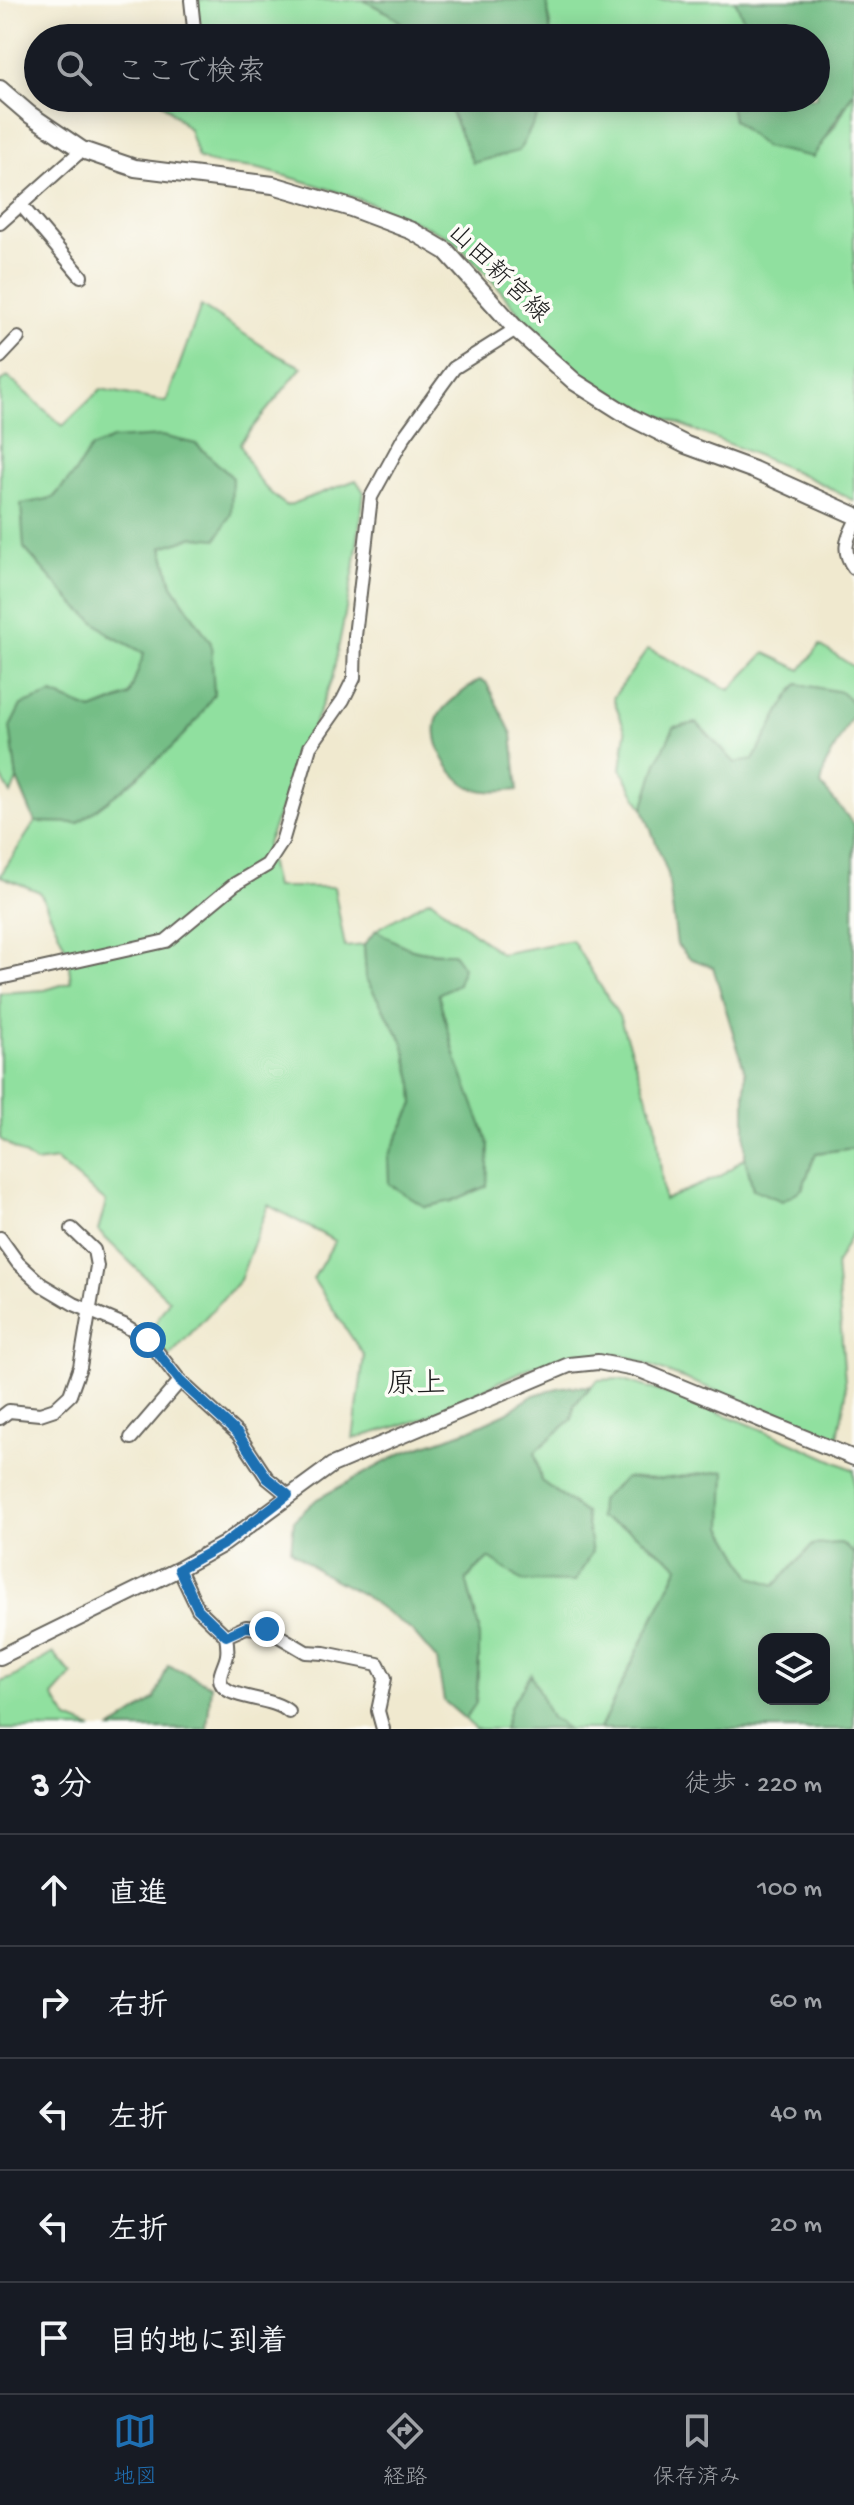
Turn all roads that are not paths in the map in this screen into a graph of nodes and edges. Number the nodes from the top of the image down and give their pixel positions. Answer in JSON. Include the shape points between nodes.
{"nodes":[{"id":1,"x":191,"y":0,"type":"edge"},
{"id":2,"x":194,"y":24,"type":"edge"},
{"id":3,"x":0,"y":89,"type":"edge"},
{"id":4,"x":24,"y":110,"type":"edge"},
{"id":5,"x":27,"y":112,"type":"edge"},
{"id":6,"x":82,"y":150,"type":"junction"},
{"id":7,"x":21,"y":205,"type":"junction"},
{"id":8,"x":0,"y":223,"type":"edge"},
{"id":9,"x":81,"y":276,"type":"dead end"},
{"id":10,"x":516,"y":329,"type":"junction"},
{"id":11,"x":18,"y":338,"type":"dead end"},
{"id":12,"x":0,"y":357,"type":"edge"},
{"id":13,"x":854,"y":515,"type":"edge"},
{"id":14,"x":854,"y":525,"type":"edge"},
{"id":15,"x":854,"y":568,"type":"edge"},
{"id":16,"x":0,"y":978,"type":"edge"},
{"id":17,"x":72,"y":1229,"type":"dead end"},
{"id":18,"x":0,"y":1238,"type":"edge"},
{"id":19,"x":88,"y":1309,"type":"junction"},
{"id":20,"x":180,"y":1381,"type":"junction"},
{"id":21,"x":0,"y":1418,"type":"edge"},
{"id":22,"x":131,"y":1438,"type":"dead end"},
{"id":23,"x":852,"y":1453,"type":"edge"},
{"id":24,"x":288,"y":1495,"type":"junction"},
{"id":25,"x":179,"y":1569,"type":"junction"},
{"id":26,"x":226,"y":1636,"type":"junction"},
{"id":27,"x":0,"y":1657,"type":"edge"},
{"id":28,"x":289,"y":1712,"type":"dead end"},
{"id":29,"x":383,"y":1729,"type":"edge"}],
"edges":[{"from":1,"to":2,"type":"street"},
{"from":3,"to":4,"type":"main road","name":"山田新宮線"},
{"from":5,"to":6,"type":"main road","name":"山田新宮線"},
{"from":6,"to":7,"type":"street"},
{"from":6,"to":10,"type":"main road","name":"山田新宮線","via":[[135,168],[273,185],[412,231],[446,251]]},
{"from":7,"to":8,"type":"street"},
{"from":7,"to":9,"type":"street"},
{"from":10,"to":13,"type":"main road","name":"山田新宮線","via":[[575,382],[632,418]]},
{"from":10,"to":16,"type":"street","via":[[454,368],[404,437],[371,497],[354,678],[310,747],[282,842],[267,865],[235,884],[166,941]]},
{"from":11,"to":12,"type":"street"},
{"from":14,"to":15,"type":"street","via":[[846,541]]},
{"from":17,"to":19,"type":"street","via":[[94,1250],[97,1266]]},
{"from":18,"to":19,"type":"street","via":[[42,1285]]},
{"from":19,"to":20,"type":"street","via":[[148,1340]]},
{"from":19,"to":21,"type":"street","via":[[80,1367],[70,1395],[40,1414],[9,1411]]},
{"from":20,"to":22,"type":"street"},
{"from":20,"to":24,"type":"street","via":[[238,1434],[267,1478]]},
{"from":23,"to":24,"type":"street","via":[[640,1370],[583,1363],[332,1465]]},
{"from":24,"to":25,"type":"street","via":[[224,1544]]},
{"from":25,"to":26,"type":"street","via":[[198,1609]]},
{"from":25,"to":27,"type":"street"},
{"from":26,"to":28,"type":"street","via":[[228,1653],[220,1683],[227,1691],[282,1704]]},
{"from":26,"to":29,"type":"street","via":[[246,1627],[267,1629],[306,1652],[378,1664],[385,1678],[378,1711]]}]}
